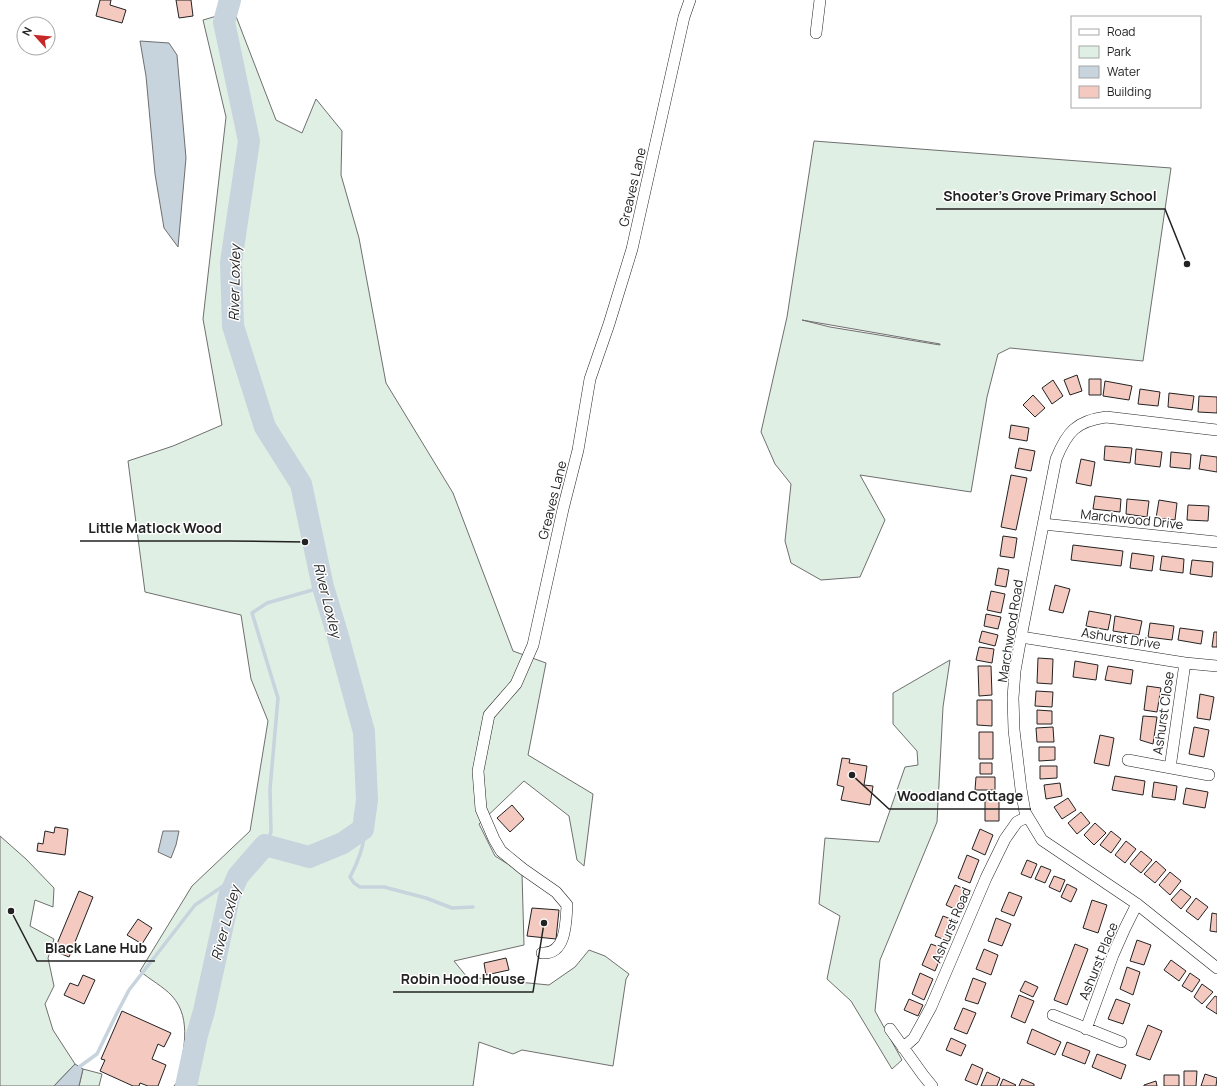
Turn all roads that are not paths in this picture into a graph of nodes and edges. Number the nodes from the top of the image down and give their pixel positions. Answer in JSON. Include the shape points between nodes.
{"nodes":[{"id":1,"x":690,"y":0,"type":"edge"},
{"id":2,"x":820,"y":0,"type":"edge"},
{"id":3,"x":816,"y":33,"type":"dead end"},
{"id":4,"x":1217,"y":430,"type":"edge"},
{"id":5,"x":1044,"y":524,"type":"junction"},
{"id":6,"x":1217,"y":542,"type":"edge"},
{"id":7,"x":1020,"y":637,"type":"junction"},
{"id":8,"x":1185,"y":663,"type":"junction"},
{"id":9,"x":1217,"y":666,"type":"edge"},
{"id":10,"x":1128,"y":760,"type":"dead end"},
{"id":11,"x":1170,"y":768,"type":"junction"},
{"id":12,"x":1209,"y":775,"type":"dead end"},
{"id":13,"x":1027,"y":817,"type":"junction"},
{"id":14,"x":1138,"y":904,"type":"junction"},
{"id":15,"x":542,"y":953,"type":"dead end"},
{"id":16,"x":1217,"y":968,"type":"edge"},
{"id":17,"x":1053,"y":1015,"type":"dead end"},
{"id":18,"x":890,"y":1029,"type":"dead end"},
{"id":19,"x":1086,"y":1029,"type":"junction"},
{"id":20,"x":1121,"y":1042,"type":"dead end"},
{"id":21,"x":903,"y":1048,"type":"junction"},
{"id":22,"x":932,"y":1086,"type":"edge"}],
"edges":[{"from":1,"to":15,"type":"street","name":"Greaves Lane","via":[[632,249],[590,379],[578,450],[533,645],[516,684],[489,715],[478,771],[481,809],[501,851],[523,870],[556,892],[567,905],[562,942],[554,952]]},
{"from":2,"to":3,"type":"street"},
{"from":4,"to":5,"type":"street","name":"Marchwood Road","via":[[1106,417],[1079,425],[1069,434],[1056,459]]},
{"from":5,"to":6,"type":"street","name":"Marchwood Drive"},
{"from":5,"to":7,"type":"street","name":"Marchwood Road"},
{"from":7,"to":8,"type":"street","name":"Ashurst Drive"},
{"from":7,"to":13,"type":"street","name":"Marchwood Road","via":[[1013,698],[1014,730],[1020,789]]},
{"from":8,"to":9,"type":"street","name":"Ashurst Drive"},
{"from":8,"to":11,"type":"street","name":"Ashurst Close"},
{"from":10,"to":11,"type":"street","name":"Ashurst Close"},
{"from":11,"to":12,"type":"street","name":"Ashurst Close"},
{"from":13,"to":14,"type":"street","name":"Marchwood Road","via":[[1042,840]]},
{"from":13,"to":21,"type":"street","name":"Ashurst Road","via":[[1017,822],[1005,839],[931,1007],[914,1038]]},
{"from":14,"to":16,"type":"street","name":"Marchwood Road"},
{"from":14,"to":19,"type":"street","name":"Ashurst Place","via":[[1113,955]]},
{"from":17,"to":19,"type":"street"},
{"from":18,"to":21,"type":"street"},
{"from":19,"to":20,"type":"street"},
{"from":21,"to":22,"type":"street"}]}
